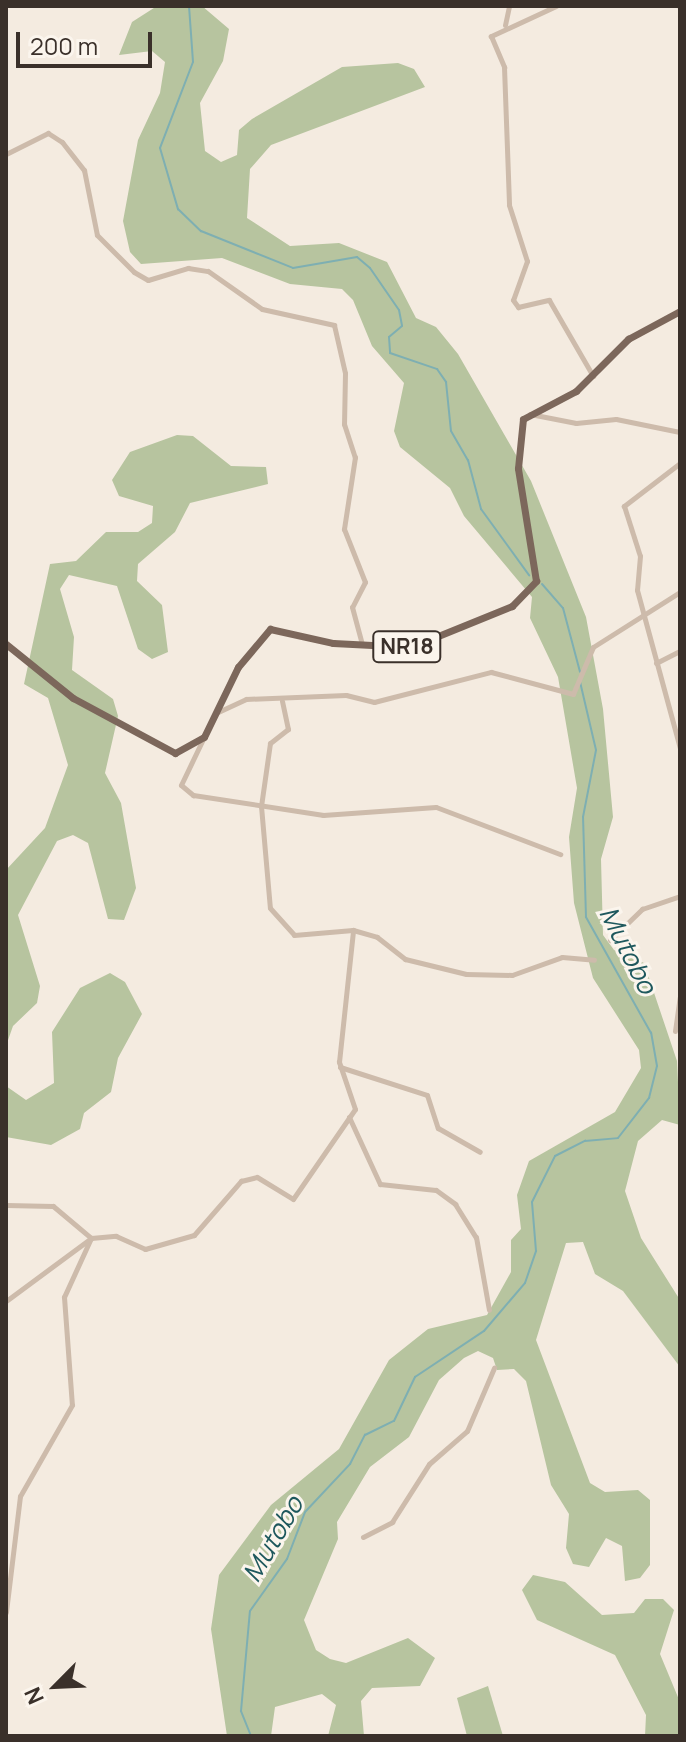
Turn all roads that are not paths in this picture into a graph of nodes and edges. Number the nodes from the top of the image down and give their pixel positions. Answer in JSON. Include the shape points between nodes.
{"nodes":[{"id":1,"x":509,"y":6,"type":"edge"},
{"id":2,"x":556,"y":6,"type":"edge"},
{"id":3,"x":505,"y":26,"type":"junction"},
{"id":4,"x":6,"y":154,"type":"edge"},
{"id":5,"x":680,"y":311,"type":"edge"},
{"id":6,"x":593,"y":376,"type":"junction"},
{"id":7,"x":529,"y":414,"type":"junction"},
{"id":8,"x":680,"y":432,"type":"edge"},
{"id":9,"x":680,"y":463,"type":"edge"},
{"id":10,"x":680,"y":592,"type":"edge"},
{"id":11,"x":645,"y":615,"type":"junction"},
{"id":12,"x":6,"y":644,"type":"edge"},
{"id":13,"x":362,"y":645,"type":"junction"},
{"id":14,"x":680,"y":651,"type":"edge"},
{"id":15,"x":656,"y":663,"type":"junction"},
{"id":16,"x":282,"y":701,"type":"junction"},
{"id":17,"x":218,"y":712,"type":"junction"},
{"id":18,"x":677,"y":712,"type":"edge"},
{"id":19,"x":204,"y":737,"type":"junction"},
{"id":20,"x":680,"y":748,"type":"edge"},
{"id":21,"x":680,"y":796,"type":"edge"},
{"id":22,"x":261,"y":806,"type":"junction"},
{"id":23,"x":680,"y":848,"type":"edge"},
{"id":24,"x":560,"y":854,"type":"dead end"},
{"id":25,"x":680,"y":896,"type":"edge"},
{"id":26,"x":353,"y":930,"type":"junction"},
{"id":27,"x":610,"y":940,"type":"dead end"},
{"id":28,"x":594,"y":960,"type":"dead end"},
{"id":29,"x":680,"y":997,"type":"edge"},
{"id":30,"x":675,"y":1031,"type":"dead end"},
{"id":31,"x":339,"y":1066,"type":"junction"},
{"id":32,"x":349,"y":1117,"type":"junction"},
{"id":33,"x":480,"y":1152,"type":"dead end"},
{"id":34,"x":6,"y":1205,"type":"edge"},
{"id":35,"x":91,"y":1238,"type":"junction"},
{"id":36,"x":6,"y":1301,"type":"edge"},
{"id":37,"x":489,"y":1310,"type":"dead end"},
{"id":38,"x":494,"y":1368,"type":"dead end"},
{"id":39,"x":363,"y":1537,"type":"dead end"},
{"id":40,"x":6,"y":1612,"type":"edge"}],
"edges":[{"from":1,"to":3,"type":"street"},
{"from":2,"to":3,"type":"street"},
{"from":3,"to":6,"type":"street","via":[[490,41],[504,67],[509,205],[527,261],[514,304],[549,300]]},
{"from":4,"to":13,"type":"street","via":[[48,133],[62,142],[84,170],[97,235],[148,280],[188,268],[208,271],[262,309],[334,325],[345,373],[344,424],[355,457],[344,529],[365,582],[352,607]]},
{"from":5,"to":6,"type":"main road","via":[[628,339]]},
{"from":6,"to":7,"type":"main road"},
{"from":7,"to":8,"type":"street","via":[[576,423],[616,419]]},
{"from":7,"to":13,"type":"main road","number":"NR18","via":[[520,425],[518,468],[536,581],[512,606],[416,646]]},
{"from":9,"to":11,"type":"street","via":[[624,506],[640,551],[636,583]]},
{"from":10,"to":11,"type":"street"},
{"from":11,"to":15,"type":"street"},
{"from":11,"to":16,"type":"street","via":[[589,650],[573,694],[491,672],[374,702],[346,695]]},
{"from":12,"to":19,"type":"main road","via":[[73,698],[168,752]]},
{"from":13,"to":17,"type":"main road","number":"NR18","via":[[270,629],[238,667]]},
{"from":14,"to":15,"type":"street"},
{"from":15,"to":18,"type":"street"},
{"from":16,"to":17,"type":"street","via":[[246,699]]},
{"from":16,"to":22,"type":"street","via":[[288,729],[270,743]]},
{"from":17,"to":19,"type":"main road","number":"NR18"},
{"from":18,"to":20,"type":"street"},
{"from":19,"to":22,"type":"street","via":[[184,778],[185,792]]},
{"from":21,"to":23,"type":"street"},
{"from":22,"to":24,"type":"street","via":[[339,816],[436,807]]},
{"from":22,"to":26,"type":"street","via":[[273,914],[300,938],[333,927]]},
{"from":25,"to":27,"type":"street","via":[[642,909]]},
{"from":26,"to":28,"type":"street","via":[[377,937],[405,959],[466,974],[512,975],[562,957]]},
{"from":26,"to":31,"type":"street"},
{"from":29,"to":30,"type":"street"},
{"from":31,"to":32,"type":"street","via":[[355,1106]]},
{"from":31,"to":33,"type":"street","via":[[427,1095],[438,1128]]},
{"from":32,"to":35,"type":"street","via":[[293,1199],[257,1177],[241,1181],[194,1235],[179,1241],[145,1249],[116,1236]]},
{"from":32,"to":37,"type":"street","via":[[380,1184],[436,1190],[455,1204],[476,1237]]},
{"from":34,"to":35,"type":"street","via":[[53,1206]]},
{"from":35,"to":36,"type":"street"},
{"from":35,"to":40,"type":"street","via":[[64,1297],[72,1405],[20,1496]]},
{"from":38,"to":39,"type":"street","via":[[467,1431],[429,1464],[392,1522]]}]}
